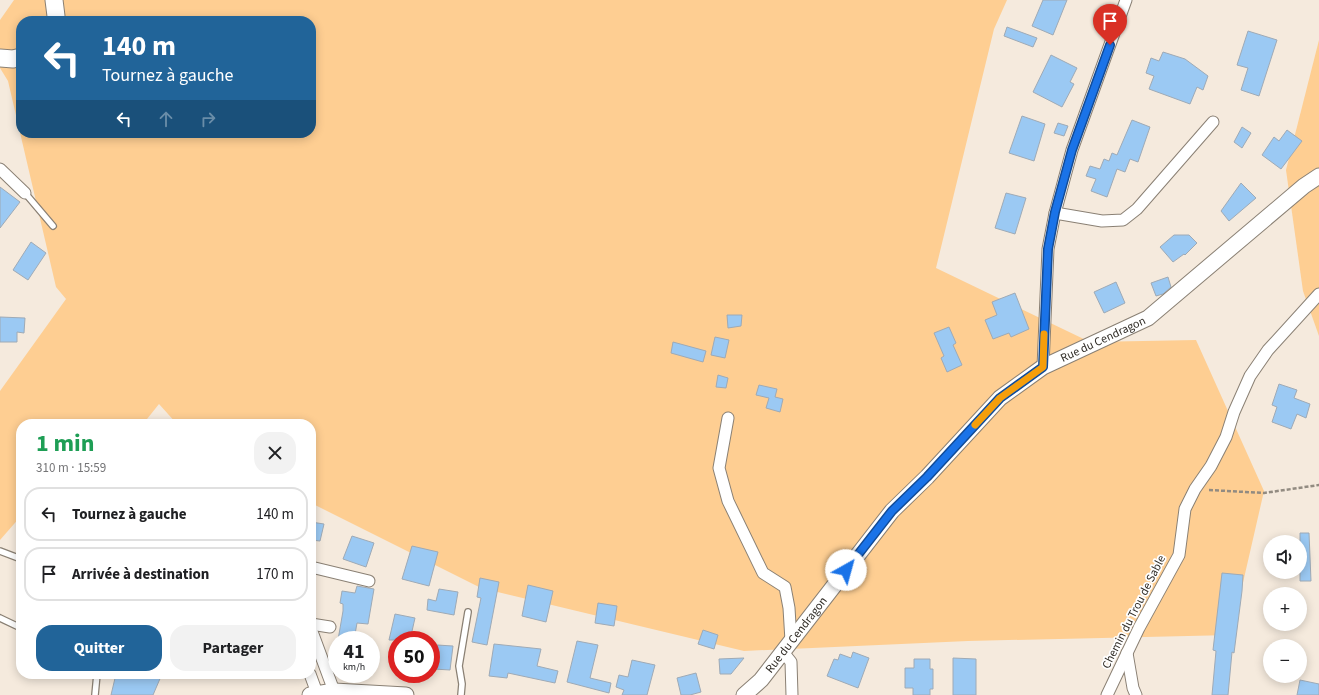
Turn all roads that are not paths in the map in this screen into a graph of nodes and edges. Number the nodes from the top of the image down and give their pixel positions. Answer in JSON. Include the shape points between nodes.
{"nodes":[{"id":1,"x":1126,"y":0,"type":"edge"},
{"id":2,"x":55,"y":1,"type":"edge"},
{"id":3,"x":56,"y":16,"type":"edge"},
{"id":4,"x":0,"y":58,"type":"edge"},
{"id":5,"x":16,"y":58,"type":"edge"},
{"id":6,"x":1213,"y":122,"type":"dead end"},
{"id":7,"x":0,"y":169,"type":"edge"},
{"id":8,"x":1319,"y":176,"type":"edge"},
{"id":9,"x":26,"y":193,"type":"joint"},
{"id":10,"x":1055,"y":212,"type":"junction"},
{"id":11,"x":54,"y":226,"type":"dead end"},
{"id":12,"x":1319,"y":294,"type":"edge"},
{"id":13,"x":1043,"y":367,"type":"junction"},
{"id":14,"x":728,"y":418,"type":"dead end"},
{"id":15,"x":0,"y":551,"type":"edge"},
{"id":16,"x":16,"y":557,"type":"edge"},
{"id":17,"x":316,"y":568,"type":"edge"},
{"id":18,"x":369,"y":581,"type":"dead end"},
{"id":19,"x":468,"y":612,"type":"dead end"},
{"id":20,"x":0,"y":618,"type":"edge"},
{"id":21,"x":316,"y":625,"type":"edge"},
{"id":22,"x":16,"y":626,"type":"edge"},
{"id":23,"x":330,"y":627,"type":"dead end"},
{"id":24,"x":316,"y":642,"type":"edge"},
{"id":25,"x":787,"y":646,"type":"junction"},
{"id":26,"x":1127,"y":653,"type":"junction"},
{"id":27,"x":97,"y":679,"type":"edge"},
{"id":28,"x":311,"y":679,"type":"edge"},
{"id":29,"x":334,"y":691,"type":"junction"},
{"id":30,"x":313,"y":694,"type":"edge"},
{"id":31,"x":95,"y":695,"type":"edge"},
{"id":32,"x":406,"y":695,"type":"edge"},
{"id":33,"x":461,"y":695,"type":"edge"},
{"id":34,"x":744,"y":695,"type":"edge"},
{"id":35,"x":792,"y":695,"type":"edge"},
{"id":36,"x":1107,"y":695,"type":"edge"},
{"id":37,"x":1136,"y":695,"type":"edge"}],
"edges":[{"from":1,"to":10,"type":"street","via":[[1072,150]]},
{"from":2,"to":3,"type":"main road"},
{"from":4,"to":5,"type":"main road"},
{"from":6,"to":10,"type":"street","via":[[1137,209],[1123,220],[1102,221]]},
{"from":7,"to":9,"type":"street"},
{"from":8,"to":13,"type":"main road","name":"Rue du Cendragon","via":[[1148,318]]},
{"from":9,"to":11,"type":"lane"},
{"from":10,"to":13,"type":"street","via":[[1048,249]]},
{"from":12,"to":26,"type":"street","name":"Chemin du Trou de Sable","via":[[1268,350],[1250,376],[1226,437],[1185,509],[1179,555]]},
{"from":13,"to":25,"type":"main road","name":"Rue du Cendragon","via":[[1000,398],[892,511]]},
{"from":14,"to":25,"type":"street","via":[[719,468],[728,501],[763,573],[785,586],[789,608]]},
{"from":15,"to":16,"type":"lane"},
{"from":17,"to":18,"type":"street"},
{"from":19,"to":33,"type":"lane","via":[[459,666]]},
{"from":20,"to":22,"type":"lane"},
{"from":21,"to":23,"type":"street"},
{"from":24,"to":29,"type":"street"},
{"from":25,"to":34,"type":"main road","name":"Rue du Cendragon","via":[[761,680]]},
{"from":25,"to":35,"type":"street","via":[[791,662]]},
{"from":26,"to":36,"type":"street","name":"Chemin du Trou de Sable"},
{"from":26,"to":37,"type":"street"},
{"from":27,"to":31,"type":"lane"},
{"from":28,"to":30,"type":"street"},
{"from":29,"to":30,"type":"main road"},
{"from":29,"to":32,"type":"main road"}]}
